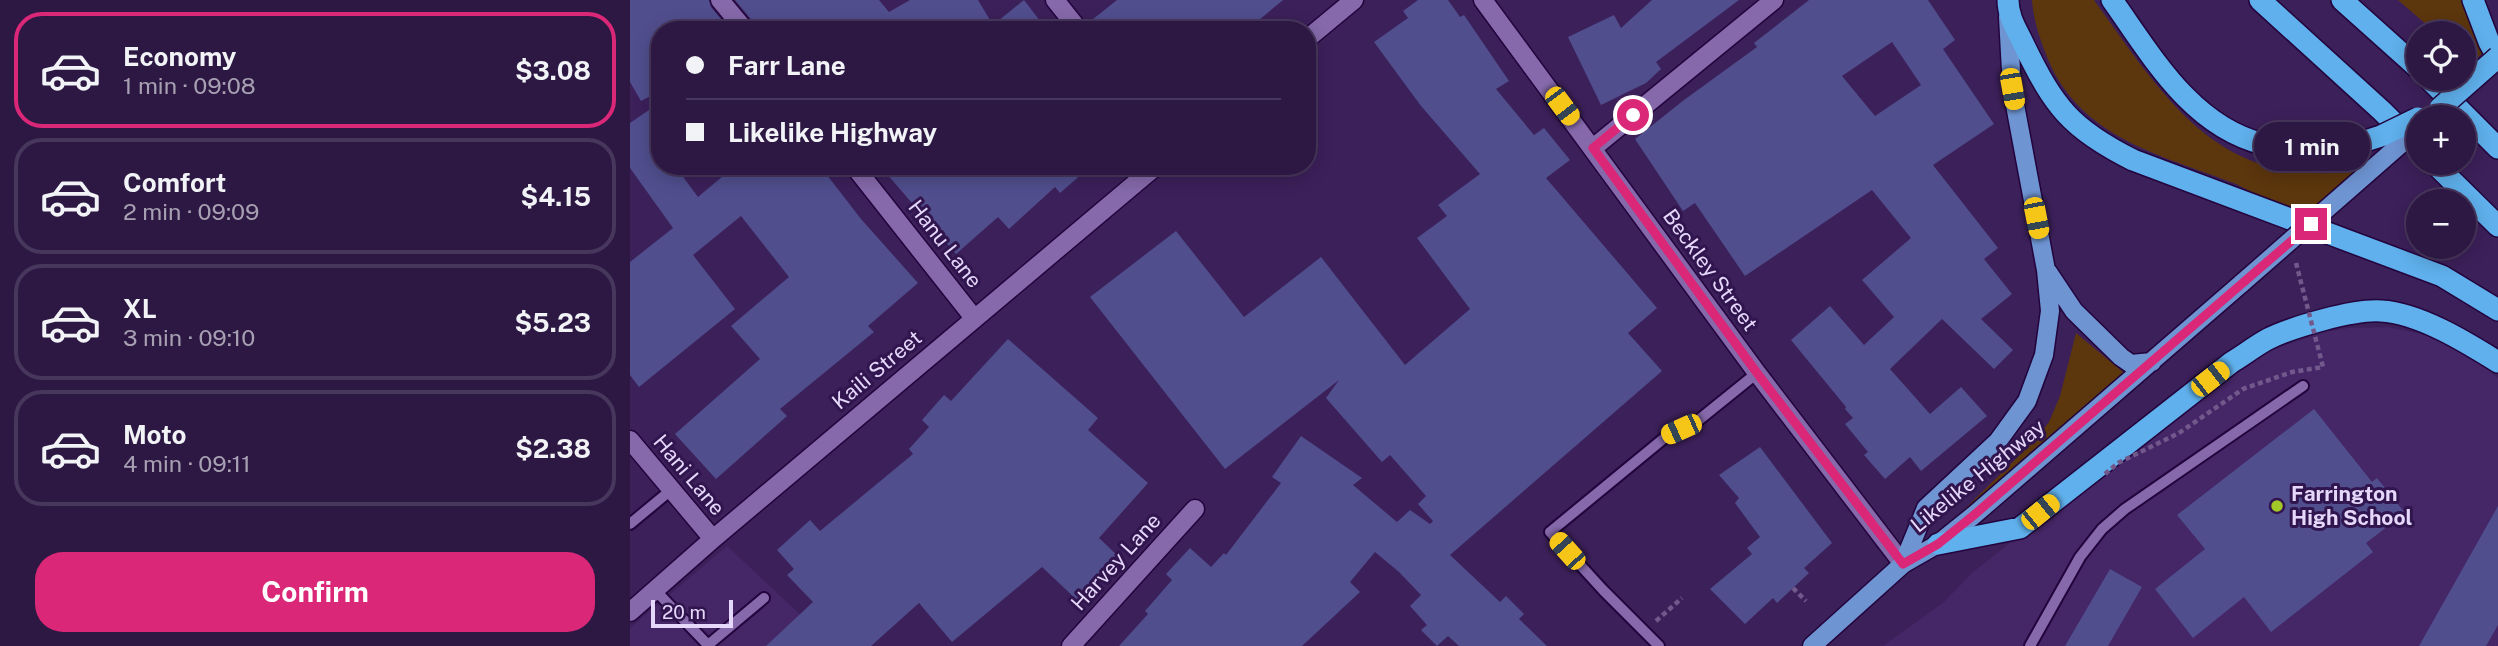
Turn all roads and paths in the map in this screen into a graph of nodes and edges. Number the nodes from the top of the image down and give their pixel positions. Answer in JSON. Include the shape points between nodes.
{"nodes":[{"id":1,"x":720,"y":0,"type":"edge"},
{"id":2,"x":1055,"y":0,"type":"edge"},
{"id":3,"x":1354,"y":0,"type":"edge"},
{"id":4,"x":1483,"y":0,"type":"edge"},
{"id":5,"x":1774,"y":0,"type":"edge"},
{"id":6,"x":2112,"y":0,"type":"edge"},
{"id":7,"x":2260,"y":0,"type":"edge"},
{"id":8,"x":2342,"y":0,"type":"edge"},
{"id":9,"x":2473,"y":0,"type":"edge"},
{"id":10,"x":2008,"y":6,"type":"edge"},
{"id":11,"x":738,"y":21,"type":"edge"},
{"id":12,"x":1072,"y":21,"type":"edge"},
{"id":13,"x":1316,"y":32,"type":"edge"},
{"id":14,"x":2406,"y":57,"type":"edge"},
{"id":15,"x":2498,"y":57,"type":"edge"},
{"id":16,"x":2441,"y":91,"type":"edge"},
{"id":17,"x":2440,"y":105,"type":"edge"},
{"id":18,"x":2406,"y":125,"type":"edge"},
{"id":19,"x":2406,"y":135,"type":"edge"},
{"id":20,"x":2406,"y":140,"type":"edge"},
{"id":21,"x":1593,"y":148,"type":"junction"},
{"id":22,"x":2498,"y":148,"type":"edge"},
{"id":23,"x":861,"y":175,"type":"edge"},
{"id":24,"x":1145,"y":175,"type":"edge"},
{"id":25,"x":2446,"y":175,"type":"edge"},
{"id":26,"x":2498,"y":226,"type":"edge"},
{"id":27,"x":2291,"y":242,"type":"junction"},
{"id":28,"x":2046,"y":270,"type":"junction"},
{"id":29,"x":2498,"y":310,"type":"edge"},
{"id":30,"x":974,"y":318,"type":"junction"},
{"id":31,"x":2152,"y":362,"type":"junction"},
{"id":32,"x":2498,"y":362,"type":"edge"},
{"id":33,"x":1757,"y":373,"type":"junction"},
{"id":34,"x":2304,"y":386,"type":"dead end"},
{"id":35,"x":630,"y":440,"type":"edge"},
{"id":36,"x":2105,"y":474,"type":"dead end"},
{"id":37,"x":671,"y":490,"type":"junction"},
{"id":38,"x":1195,"y":509,"type":"dead end"},
{"id":39,"x":630,"y":524,"type":"edge"},
{"id":40,"x":713,"y":538,"type":"junction"},
{"id":41,"x":1938,"y":544,"type":"junction"},
{"id":42,"x":1903,"y":564,"type":"junction"},
{"id":43,"x":1793,"y":588,"type":"dead end"},
{"id":44,"x":655,"y":590,"type":"junction"},
{"id":45,"x":764,"y":598,"type":"dead end"},
{"id":46,"x":1682,"y":598,"type":"dead end"},
{"id":47,"x":1806,"y":601,"type":"dead end"},
{"id":48,"x":630,"y":612,"type":"edge"},
{"id":49,"x":1655,"y":622,"type":"dead end"},
{"id":50,"x":1820,"y":644,"type":"edge"},
{"id":51,"x":709,"y":646,"type":"edge"},
{"id":52,"x":1071,"y":646,"type":"edge"},
{"id":53,"x":1659,"y":646,"type":"edge"},
{"id":54,"x":2030,"y":646,"type":"edge"}],
"edges":[{"from":1,"to":11,"type":"street"},
{"from":2,"to":12,"type":"street"},
{"from":3,"to":13,"type":"street"},
{"from":4,"to":21,"type":"street","name":"Beckley Street"},
{"from":5,"to":21,"type":"street"},
{"from":6,"to":18,"type":"highway","bridge":true,"via":[[2166,78],[2195,107],[2227,129],[2261,144],[2340,149]]},
{"from":7,"to":19,"type":"highway"},
{"from":8,"to":14,"type":"highway"},
{"from":9,"to":15,"type":"highway"},
{"from":10,"to":28,"type":"main road","name":"Likelike Highway","via":[[2012,89]]},
{"from":10,"to":29,"type":"highway","via":[[2057,105],[2082,131],[2106,146],[2442,276]]},
{"from":15,"to":17,"type":"highway","bridge":true},
{"from":16,"to":22,"type":"highway"},
{"from":20,"to":27,"type":"main road","name":"Likelike Highway","bridge":true},
{"from":21,"to":33,"type":"street","name":"Beckley Street"},
{"from":23,"to":30,"type":"street","name":"Hanu Lane"},
{"from":24,"to":30,"type":"street","name":"Kaili Street"},
{"from":25,"to":26,"type":"highway"},
{"from":27,"to":31,"type":"main road","name":"Likelike Highway","bridge":true},
{"from":27,"to":36,"type":"path","bridge":true,"via":[[2323,367],[2243,389],[2179,433]]},
{"from":28,"to":31,"type":"main road","via":[[2074,311],[2121,357],[2131,364]]},
{"from":28,"to":42,"type":"main road","name":"Likelike Highway","via":[[2050,311],[2044,355],[2027,401],[1998,441],[1926,508]]},
{"from":30,"to":40,"type":"street","name":"Kaili Street"},
{"from":31,"to":41,"type":"main road","name":"Likelike Highway"},
{"from":32,"to":41,"type":"highway","via":[[2453,335],[2405,316],[2382,311],[2339,315],[2269,338],[2232,362],[2020,528]]},
{"from":33,"to":42,"type":"street","name":"Beckley Street"},
{"from":33,"to":53,"type":"lane","via":[[1695,423],[1668,435],[1550,532]]},
{"from":34,"to":54,"type":"lane","via":[[2125,509],[2102,530],[2080,557]]},
{"from":35,"to":37,"type":"street","name":"Hani Lane"},
{"from":37,"to":39,"type":"lane"},
{"from":37,"to":40,"type":"street","name":"Hani Lane"},
{"from":38,"to":52,"type":"street","name":"Harvey Lane"},
{"from":40,"to":44,"type":"street","name":"Kaili Street"},
{"from":41,"to":42,"type":"main road","name":"Likelike Highway"},
{"from":42,"to":50,"type":"main road"},
{"from":43,"to":47,"type":"path"},
{"from":44,"to":48,"type":"street","name":"Kaili Street"},
{"from":44,"to":51,"type":"lane"},
{"from":45,"to":51,"type":"lane"},
{"from":46,"to":49,"type":"path"}]}
